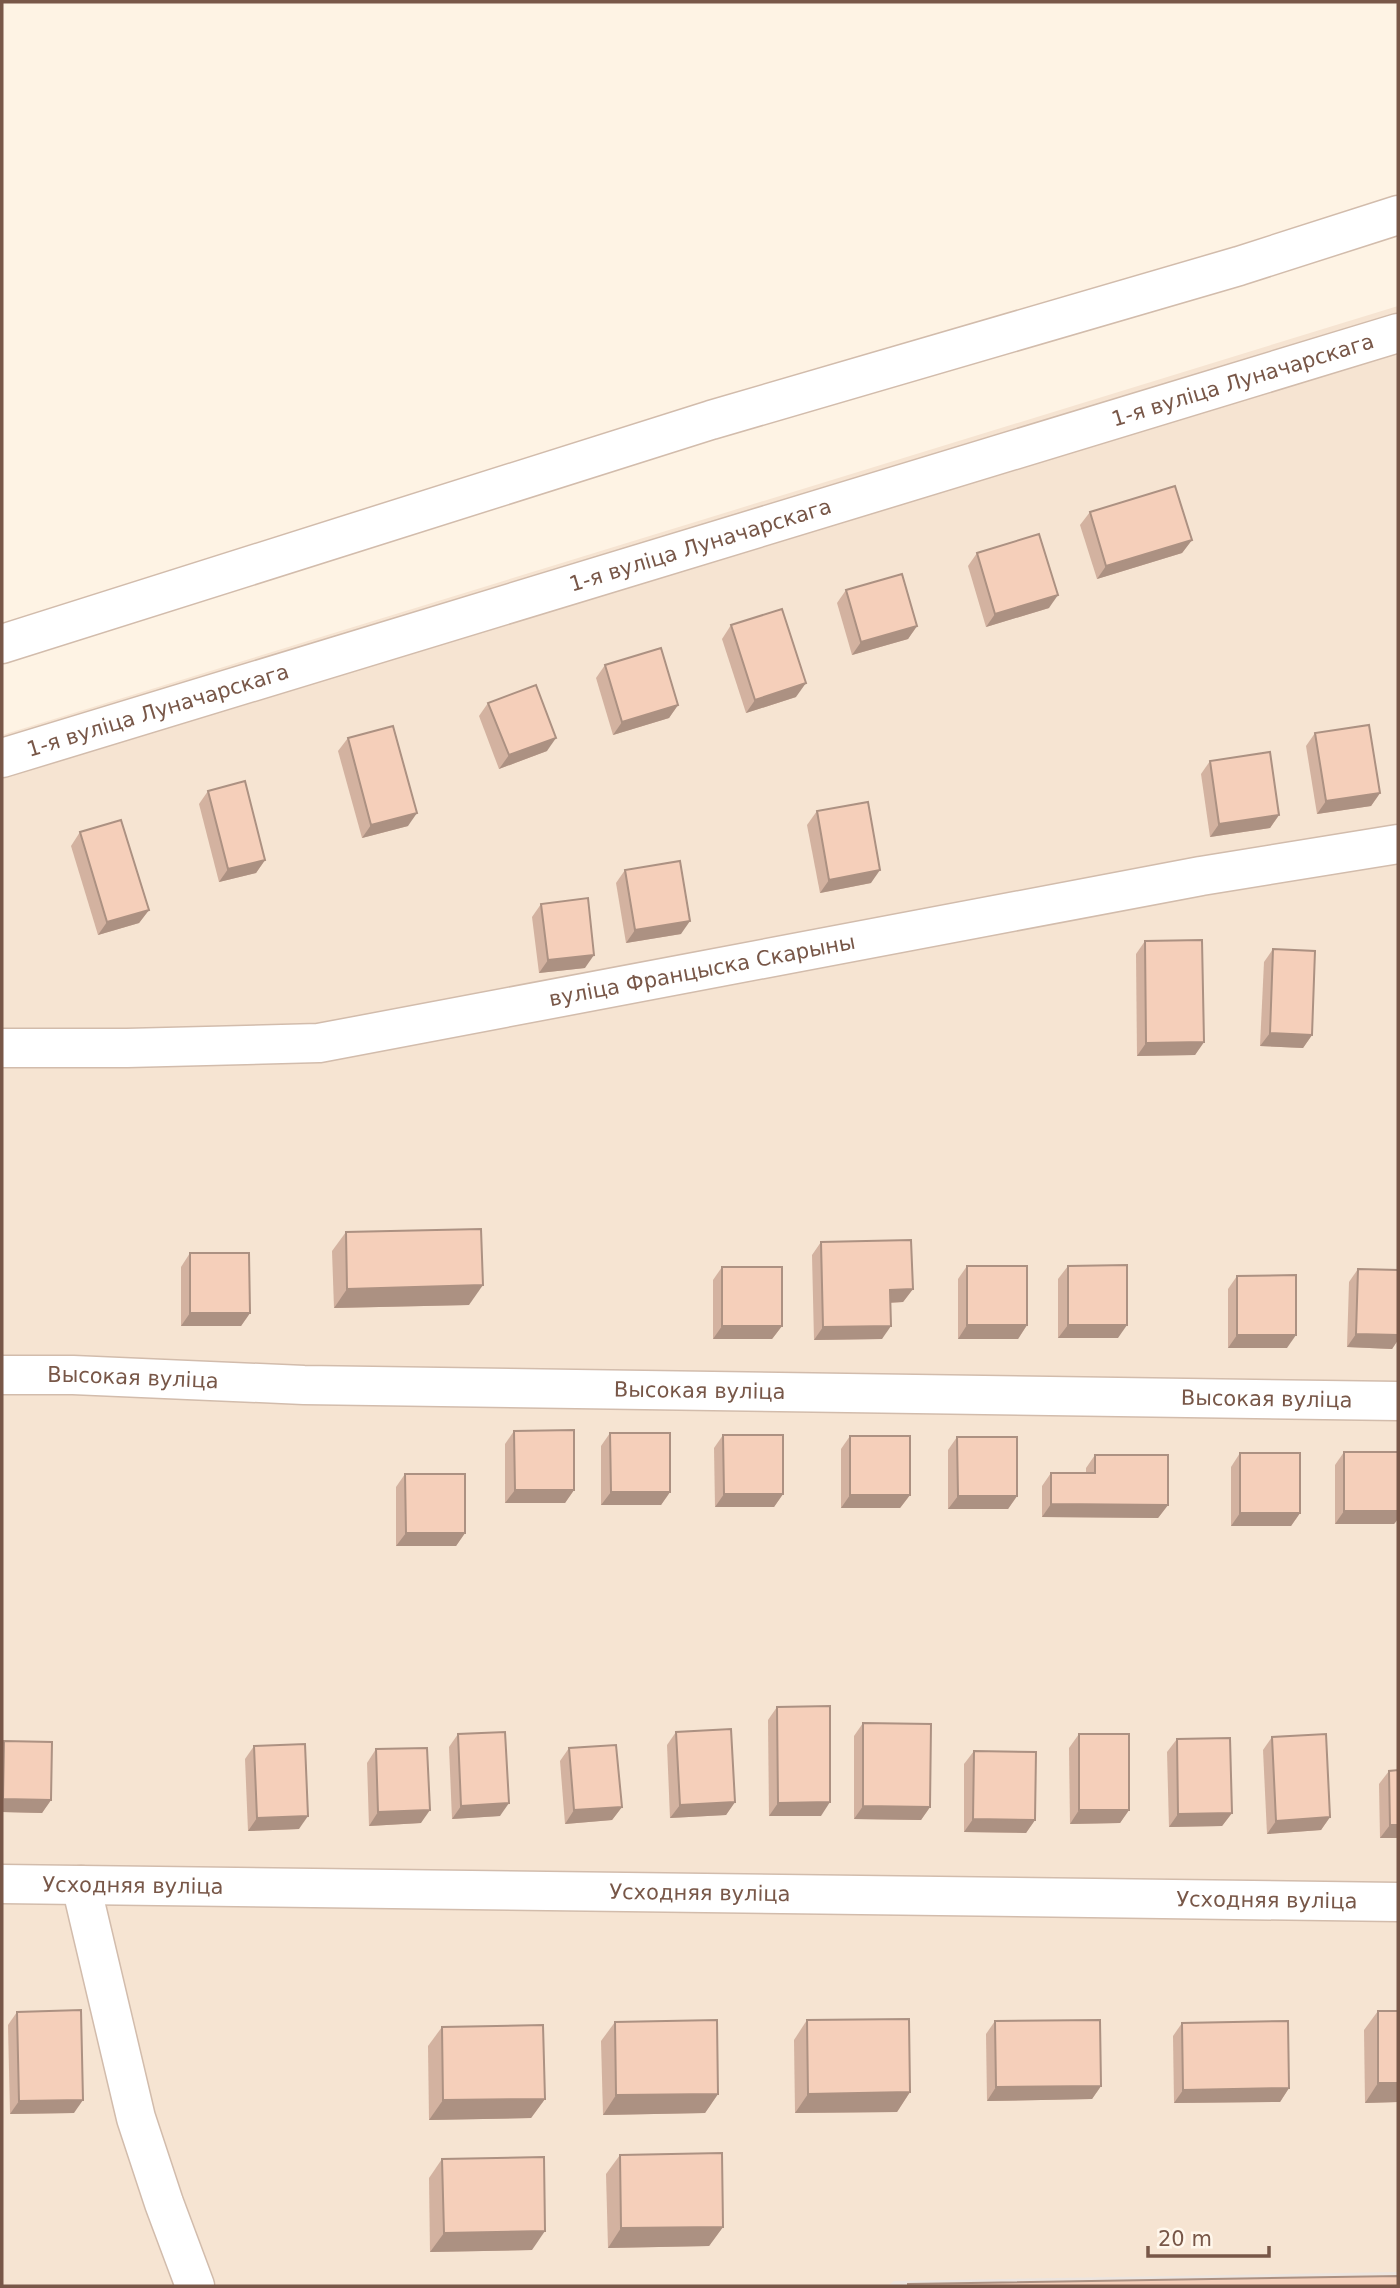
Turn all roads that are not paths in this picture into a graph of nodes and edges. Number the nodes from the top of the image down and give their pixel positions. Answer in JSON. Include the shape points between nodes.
{"nodes":[{"id":1,"x":1398,"y":215,"type":"edge"},
{"id":2,"x":1398,"y":333,"type":"edge"},
{"id":3,"x":2,"y":644,"type":"edge"},
{"id":4,"x":2,"y":758,"type":"edge"},
{"id":5,"x":1398,"y":844,"type":"edge"},
{"id":6,"x":2,"y":1048,"type":"edge"},
{"id":7,"x":2,"y":1375,"type":"edge"},
{"id":8,"x":1398,"y":1401,"type":"edge"},
{"id":9,"x":2,"y":1884,"type":"edge"},
{"id":10,"x":81,"y":1885,"type":"junction"},
{"id":11,"x":1398,"y":1902,"type":"edge"},
{"id":12,"x":195,"y":2286,"type":"edge"}],
"edges":[{"from":1,"to":3,"type":"street","via":[[711,420]]},
{"from":2,"to":4,"type":"street","name":"1-я вуліца Луначарскага"},
{"from":5,"to":6,"type":"street","name":"вуліца Францыска Скарыны","via":[[1201,876],[319,1043]]},
{"from":7,"to":8,"type":"street","name":"Высокая вуліца","via":[[304,1385]]},
{"from":9,"to":10,"type":"street","name":"Усходняя вуліца"},
{"from":10,"to":11,"type":"street","name":"Усходняя вуліца"},
{"from":10,"to":12,"type":"street","via":[[136,2118]]}]}
